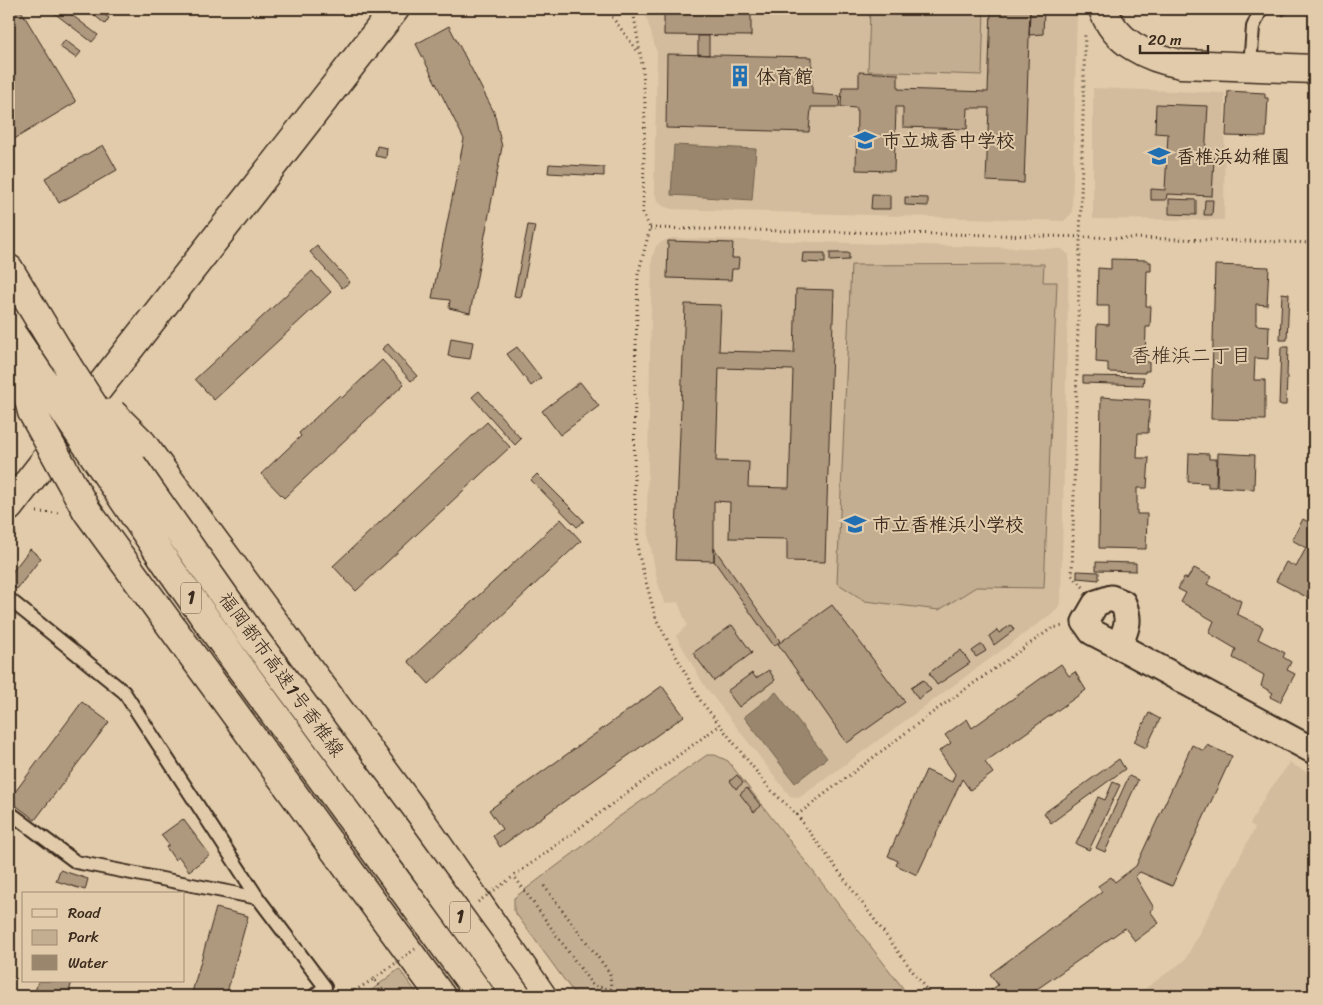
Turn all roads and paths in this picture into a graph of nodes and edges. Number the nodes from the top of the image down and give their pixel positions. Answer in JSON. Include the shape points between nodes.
{"nodes":[{"id":1,"x":394,"y":9,"type":"edge"},
{"id":2,"x":606,"y":9,"type":"edge"},
{"id":3,"x":630,"y":9,"type":"edge"},
{"id":4,"x":1103,"y":9,"type":"edge"},
{"id":5,"x":1261,"y":9,"type":"edge"},
{"id":6,"x":1085,"y":29,"type":"dead end"},
{"id":7,"x":639,"y":54,"type":"junction"},
{"id":8,"x":1250,"y":66,"type":"junction"},
{"id":9,"x":1314,"y":69,"type":"edge"},
{"id":10,"x":650,"y":228,"type":"junction"},
{"id":11,"x":1079,"y":237,"type":"junction"},
{"id":12,"x":1314,"y":243,"type":"edge"},
{"id":13,"x":9,"y":269,"type":"edge"},
{"id":14,"x":9,"y":281,"type":"edge"},
{"id":15,"x":10,"y":346,"type":"edge"},
{"id":16,"x":69,"y":373,"type":"junction"},
{"id":17,"x":87,"y":403,"type":"junction"},
{"id":18,"x":68,"y":431,"type":"junction"},
{"id":19,"x":84,"y":456,"type":"junction"},
{"id":20,"x":9,"y":507,"type":"edge"},
{"id":21,"x":9,"y":599,"type":"edge"},
{"id":22,"x":1090,"y":613,"type":"junction"},
{"id":23,"x":1119,"y":646,"type":"junction"},
{"id":24,"x":720,"y":725,"type":"junction"},
{"id":25,"x":1314,"y":751,"type":"edge"},
{"id":26,"x":9,"y":812,"type":"edge"},
{"id":27,"x":798,"y":815,"type":"junction"},
{"id":28,"x":544,"y":886,"type":"dead end"},
{"id":29,"x":258,"y":898,"type":"junction"},
{"id":30,"x":314,"y":996,"type":"edge"},
{"id":31,"x":346,"y":996,"type":"edge"},
{"id":32,"x":386,"y":996,"type":"edge"},
{"id":33,"x":441,"y":996,"type":"edge"},
{"id":34,"x":471,"y":996,"type":"edge"},
{"id":35,"x":481,"y":996,"type":"edge"},
{"id":36,"x":510,"y":996,"type":"edge"},
{"id":37,"x":517,"y":996,"type":"edge"},
{"id":38,"x":542,"y":996,"type":"edge"},
{"id":39,"x":931,"y":996,"type":"edge"}],
"edges":[{"from":1,"to":17,"type":"main road"},
{"from":2,"to":7,"type":"path"},
{"from":3,"to":7,"type":"path","via":[[634,16]]},
{"from":4,"to":8,"type":"main road","via":[[1112,27],[1123,38],[1145,54],[1162,61]]},
{"from":5,"to":8,"type":"lane","via":[[1253,27]]},
{"from":6,"to":11,"type":"path"},
{"from":7,"to":10,"type":"path","via":[[645,104],[643,213]]},
{"from":8,"to":9,"type":"main road"},
{"from":10,"to":11,"type":"path"},
{"from":10,"to":24,"type":"path","via":[[638,275],[634,481],[638,552],[656,619],[700,700]]},
{"from":11,"to":12,"type":"path"},
{"from":11,"to":22,"type":"path","via":[[1072,574]]},
{"from":13,"to":16,"type":"main road","name":"福岡都市高速1号香椎線","number":"1"},
{"from":14,"to":16,"type":"main road"},
{"from":15,"to":18,"type":"main road"},
{"from":15,"to":33,"type":"main road","bridge":true,"via":[[32,412],[87,511]]},
{"from":15,"to":35,"type":"main road","name":"福岡都市高速1号香椎線","number":"1","bridge":true},
{"from":16,"to":17,"type":"main road"},
{"from":16,"to":18,"type":"main road"},
{"from":16,"to":37,"type":"main road","name":"福岡都市高速1号香椎線","number":"1","bridge":true,"via":[[253,637]]},
{"from":16,"to":38,"type":"main road","bridge":true,"via":[[142,443],[424,824]]},
{"from":17,"to":18,"type":"main road"},
{"from":17,"to":19,"type":"main road"},
{"from":17,"to":36,"type":"main road","via":[[272,668]]},
{"from":18,"to":19,"type":"main road"},
{"from":18,"to":20,"type":"main road"},
{"from":19,"to":34,"type":"main road","via":[[251,698]]},
{"from":21,"to":29,"type":"lane","via":[[124,692]]},
{"from":22,"to":23,"type":"street","via":[[1092,632]]},
{"from":22,"to":23,"type":"street","via":[[1111,598],[1123,603],[1128,615]]},
{"from":22,"to":27,"type":"path","via":[[1052,628],[936,710]]},
{"from":23,"to":25,"type":"street"},
{"from":24,"to":27,"type":"path","via":[[771,790]]},
{"from":24,"to":28,"type":"path","via":[[514,876],[593,986],[611,989],[610,973]]},
{"from":26,"to":29,"type":"lane","via":[[76,862]]},
{"from":27,"to":39,"type":"path"},
{"from":29,"to":30,"type":"lane","via":[[325,987]]},
{"from":31,"to":32,"type":"path","via":[[374,979]]}]}
